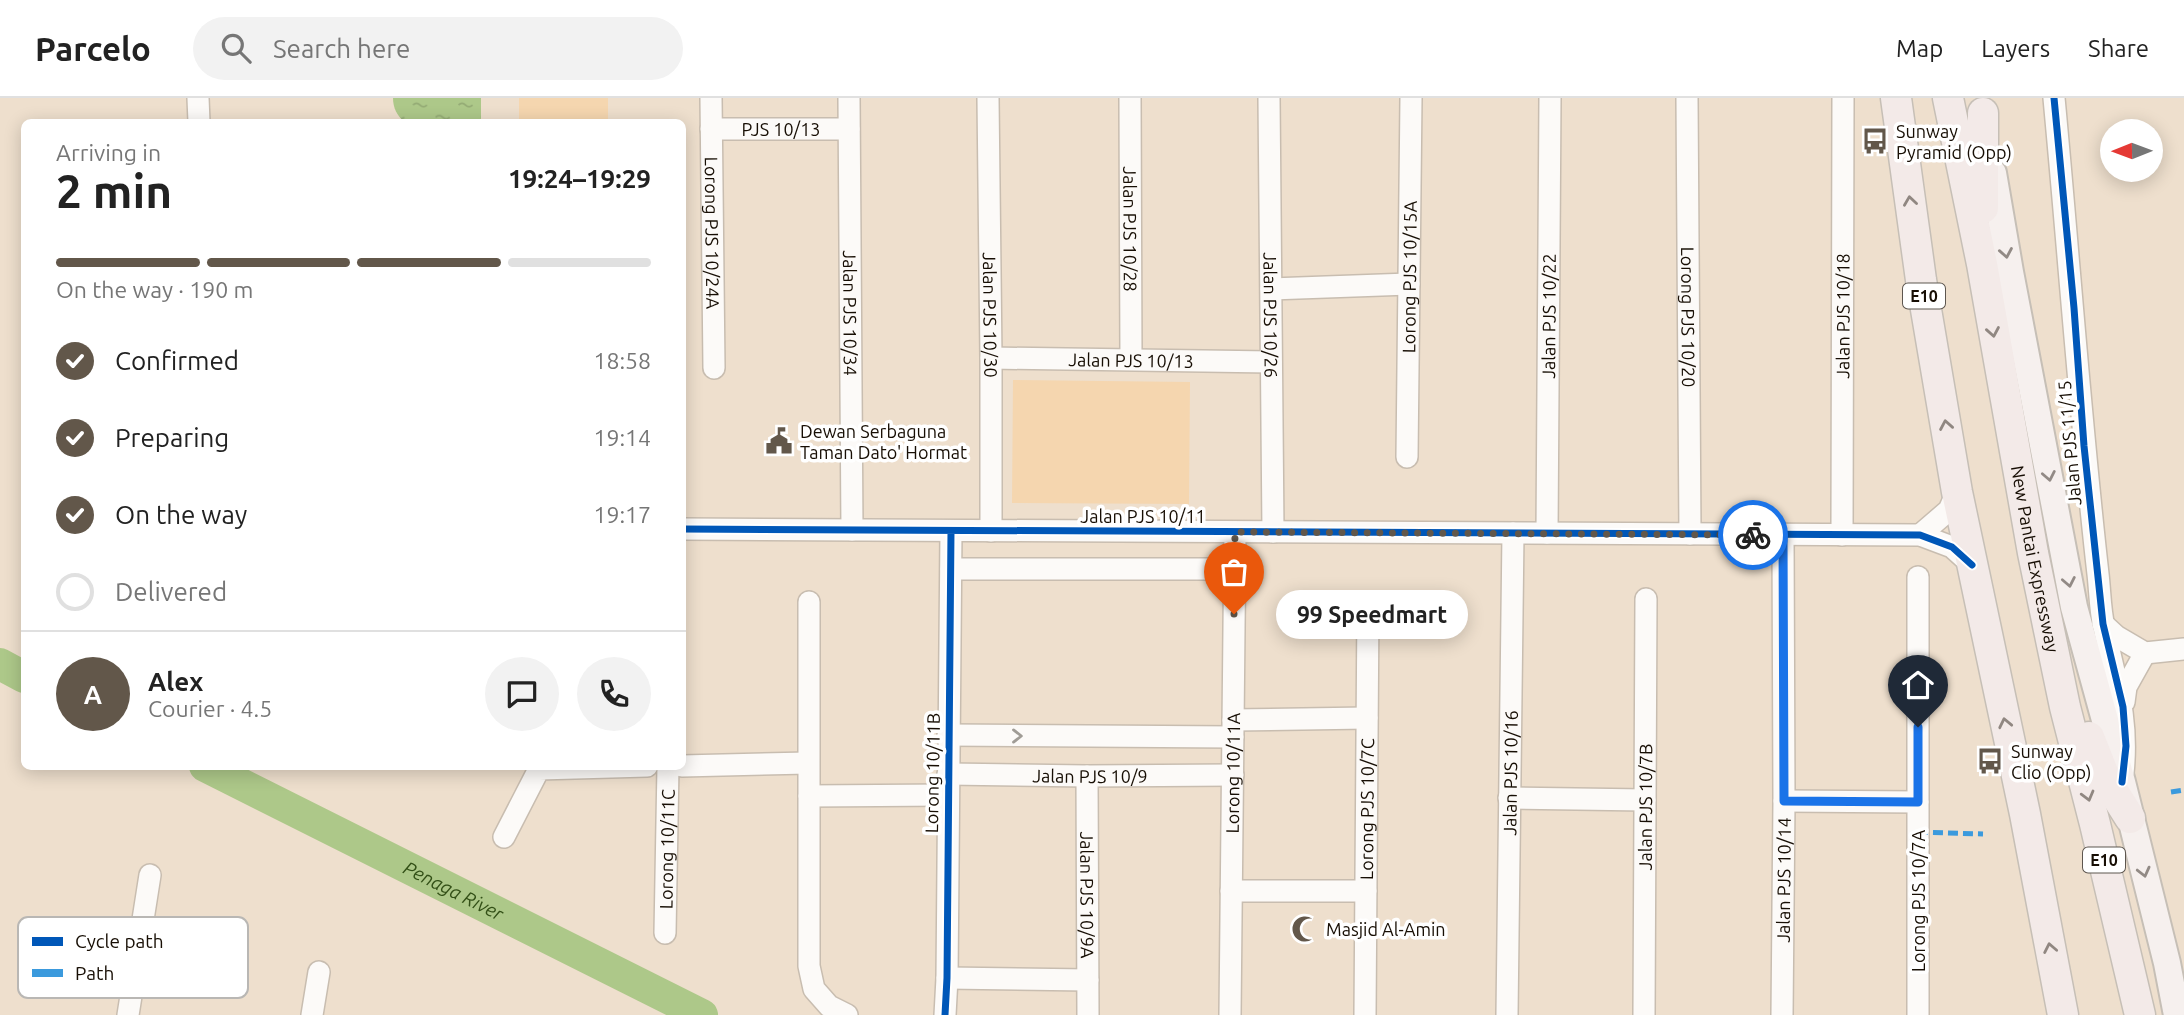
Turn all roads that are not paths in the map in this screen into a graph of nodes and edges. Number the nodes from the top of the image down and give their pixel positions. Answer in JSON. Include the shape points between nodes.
{"nodes":[{"id":1,"x":198,"y":98,"type":"edge"},
{"id":2,"x":711,"y":98,"type":"edge"},
{"id":3,"x":849,"y":98,"type":"edge"},
{"id":4,"x":988,"y":98,"type":"edge"},
{"id":5,"x":1130,"y":98,"type":"edge"},
{"id":6,"x":1269,"y":98,"type":"edge"},
{"id":7,"x":1411,"y":98,"type":"edge"},
{"id":8,"x":1550,"y":98,"type":"edge"},
{"id":9,"x":1688,"y":98,"type":"edge"},
{"id":10,"x":1843,"y":98,"type":"edge"},
{"id":11,"x":1896,"y":98,"type":"edge"},
{"id":12,"x":1948,"y":98,"type":"edge"},
{"id":13,"x":2054,"y":98,"type":"edge"},
{"id":14,"x":1982,"y":105,"type":"edge"},
{"id":15,"x":199,"y":119,"type":"edge"},
{"id":16,"x":711,"y":129,"type":"junction"},
{"id":17,"x":849,"y":129,"type":"junction"},
{"id":18,"x":1982,"y":264,"type":"junction"},
{"id":19,"x":1409,"y":284,"type":"junction"},
{"id":20,"x":1271,"y":289,"type":"junction"},
{"id":21,"x":991,"y":358,"type":"junction"},
{"id":22,"x":1131,"y":359,"type":"junction"},
{"id":23,"x":1271,"y":362,"type":"junction"},
{"id":24,"x":714,"y":368,"type":"dead end"},
{"id":25,"x":1407,"y":457,"type":"dead end"},
{"id":26,"x":1957,"y":492,"type":"junction"},
{"id":27,"x":686,"y":529,"type":"edge"},
{"id":28,"x":852,"y":530,"type":"junction"},
{"id":29,"x":951,"y":531,"type":"junction"},
{"id":30,"x":991,"y":531,"type":"junction"},
{"id":31,"x":1235,"y":532,"type":"junction"},
{"id":32,"x":1273,"y":532,"type":"junction"},
{"id":33,"x":1513,"y":533,"type":"junction"},
{"id":34,"x":1547,"y":533,"type":"junction"},
{"id":35,"x":1690,"y":534,"type":"junction"},
{"id":36,"x":1783,"y":535,"type":"junction"},
{"id":37,"x":1842,"y":535,"type":"junction"},
{"id":38,"x":1920,"y":535,"type":"junction"},
{"id":39,"x":1972,"y":565,"type":"junction"},
{"id":40,"x":951,"y":569,"type":"junction"},
{"id":41,"x":1235,"y":569,"type":"junction"},
{"id":42,"x":1917,"y":577,"type":"dead end"},
{"id":43,"x":1646,"y":599,"type":"dead end"},
{"id":44,"x":809,"y":602,"type":"dead end"},
{"id":45,"x":1368,"y":603,"type":"dead end"},
{"id":46,"x":2103,"y":624,"type":"junction"},
{"id":47,"x":2184,"y":649,"type":"edge"},
{"id":48,"x":2145,"y":653,"type":"junction"},
{"id":49,"x":2123,"y":706,"type":"junction"},
{"id":50,"x":2065,"y":707,"type":"junction"},
{"id":51,"x":1367,"y":718,"type":"junction"},
{"id":52,"x":1233,"y":729,"type":"junction"},
{"id":53,"x":948,"y":735,"type":"junction"},
{"id":54,"x":808,"y":763,"type":"junction"},
{"id":55,"x":686,"y":766,"type":"edge"},
{"id":56,"x":538,"y":770,"type":"edge"},
{"id":57,"x":668,"y":770,"type":"edge"},
{"id":58,"x":1233,"y":775,"type":"junction"},
{"id":59,"x":1087,"y":776,"type":"junction"},
{"id":60,"x":2122,"y":782,"type":"junction"},
{"id":61,"x":948,"y":784,"type":"junction"},
{"id":62,"x":809,"y":796,"type":"junction"},
{"id":63,"x":1510,"y":798,"type":"junction"},
{"id":64,"x":1645,"y":800,"type":"junction"},
{"id":65,"x":1784,"y":801,"type":"junction"},
{"id":66,"x":1918,"y":802,"type":"junction"},
{"id":67,"x":2130,"y":818,"type":"junction"},
{"id":68,"x":504,"y":837,"type":"dead end"},
{"id":69,"x":150,"y":875,"type":"dead end"},
{"id":70,"x":1231,"y":891,"type":"junction"},
{"id":71,"x":1366,"y":891,"type":"junction"},
{"id":72,"x":143,"y":917,"type":"edge"},
{"id":73,"x":665,"y":933,"type":"dead end"},
{"id":74,"x":320,"y":972,"type":"dead end"},
{"id":75,"x":947,"y":978,"type":"junction"},
{"id":76,"x":1088,"y":979,"type":"junction"},
{"id":77,"x":312,"y":1015,"type":"edge"},
{"id":78,"x":847,"y":1015,"type":"edge"},
{"id":79,"x":945,"y":1015,"type":"edge"},
{"id":80,"x":1088,"y":1015,"type":"edge"},
{"id":81,"x":1230,"y":1015,"type":"edge"},
{"id":82,"x":1365,"y":1015,"type":"edge"},
{"id":83,"x":1507,"y":1015,"type":"edge"},
{"id":84,"x":1644,"y":1015,"type":"edge"},
{"id":85,"x":1783,"y":1015,"type":"edge"},
{"id":86,"x":1918,"y":1015,"type":"edge"},
{"id":87,"x":2063,"y":1015,"type":"edge"},
{"id":88,"x":2140,"y":1015,"type":"edge"},
{"id":89,"x":2177,"y":1015,"type":"edge"}],
"edges":[{"from":1,"to":15,"type":"street"},
{"from":2,"to":16,"type":"street","name":"Lorong PJS 10/24A"},
{"from":3,"to":17,"type":"street","name":"Jalan PJS 10/34"},
{"from":4,"to":21,"type":"street","name":"Jalan PJS 10/30"},
{"from":5,"to":22,"type":"street","name":"Jalan PJS 10/28"},
{"from":6,"to":20,"type":"street","name":"Jalan PJS 10/26"},
{"from":7,"to":19,"type":"street","name":"Lorong PJS 10/15A"},
{"from":8,"to":34,"type":"street","name":"Jalan PJS 10/22"},
{"from":9,"to":35,"type":"street","name":"Lorong PJS 10/20"},
{"from":10,"to":37,"type":"street","name":"Jalan PJS 10/18"},
{"from":26,"to":11,"type":"highway","number":"E10","one_way":true},
{"from":12,"to":18,"type":"highway","name":"New Pantai Expressway","number":"E10"},
{"from":13,"to":46,"type":"street","name":"Jalan PJS 11/15"},
{"from":14,"to":18,"type":"highway"},
{"from":14,"to":60,"type":"main road","one_way":true,"via":[[2074,607]]},
{"from":16,"to":17,"type":"street","name":"PJS 10/13"},
{"from":16,"to":24,"type":"street","name":"Lorong PJS 10/24A"},
{"from":17,"to":28,"type":"street","name":"Jalan PJS 10/34"},
{"from":18,"to":50,"type":"highway","name":"New Pantai Expressway","number":"E10","one_way":true,"via":[[2019,483]]},
{"from":19,"to":20,"type":"street"},
{"from":19,"to":25,"type":"street","name":"Lorong PJS 10/15A"},
{"from":20,"to":23,"type":"street","name":"Jalan PJS 10/26"},
{"from":21,"to":22,"type":"street","name":"Jalan PJS 10/13"},
{"from":21,"to":30,"type":"street","name":"Jalan PJS 10/30"},
{"from":22,"to":23,"type":"street","name":"Jalan PJS 10/13"},
{"from":23,"to":32,"type":"street","name":"Jalan PJS 10/26"},
{"from":26,"to":38,"type":"street","via":[[1949,510]]},
{"from":26,"to":39,"type":"highway","number":"E10"},
{"from":27,"to":28,"type":"street","name":"Jalan PJS 10/11"},
{"from":28,"to":29,"type":"street","name":"Jalan PJS 10/11"},
{"from":29,"to":30,"type":"street","name":"Jalan PJS 10/11"},
{"from":29,"to":40,"type":"street","name":"Lorong 10/11B"},
{"from":30,"to":31,"type":"street","name":"Jalan PJS 10/11"},
{"from":31,"to":32,"type":"street","name":"Jalan PJS 10/11"},
{"from":31,"to":41,"type":"street","name":"Lorong 10/11A"},
{"from":32,"to":33,"type":"street","name":"Jalan PJS 10/11"},
{"from":33,"to":34,"type":"street","name":"Jalan PJS 10/11"},
{"from":33,"to":63,"type":"street","name":"Jalan PJS 10/16"},
{"from":34,"to":35,"type":"street","name":"Jalan PJS 10/11"},
{"from":35,"to":36,"type":"street","name":"Jalan PJS 10/11"},
{"from":36,"to":37,"type":"street","name":"Jalan PJS 10/11"},
{"from":36,"to":65,"type":"street","name":"Jalan PJS 10/14"},
{"from":37,"to":38,"type":"street","name":"Jalan PJS 10/11"},
{"from":38,"to":39,"type":"street","name":"Jalan PJS 10/11","via":[[1952,547]]},
{"from":87,"to":39,"type":"highway","number":"E10","one_way":true},
{"from":40,"to":41,"type":"street"},
{"from":40,"to":53,"type":"street","name":"Lorong 10/11B"},
{"from":41,"to":52,"type":"street","name":"Lorong 10/11A"},
{"from":42,"to":66,"type":"street","name":"Lorong PJS 10/7A"},
{"from":43,"to":64,"type":"street","name":"Jalan PJS 10/7B"},
{"from":44,"to":54,"type":"street"},
{"from":45,"to":51,"type":"street","name":"Lorong PJS 10/7C"},
{"from":46,"to":48,"type":"street"},
{"from":46,"to":49,"type":"street","name":"Jalan PJS 11/15"},
{"from":47,"to":48,"type":"street"},
{"from":48,"to":49,"type":"street","via":[[2126,687]]},
{"from":49,"to":60,"type":"street","name":"Jalan PJS 11/15","via":[[2126,746]]},
{"from":50,"to":67,"type":"highway","via":[[2086,730],[2106,780]]},
{"from":50,"to":88,"type":"highway","name":"New Pantai Expressway","number":"E10","one_way":true},
{"from":51,"to":52,"type":"street"},
{"from":51,"to":71,"type":"street","name":"Lorong PJS 10/7C"},
{"from":53,"to":52,"type":"street","one_way":true},
{"from":52,"to":58,"type":"street","name":"Lorong 10/11A"},
{"from":53,"to":61,"type":"street","name":"Lorong 10/11B"},
{"from":54,"to":55,"type":"street"},
{"from":54,"to":62,"type":"street"},
{"from":56,"to":68,"type":"street"},
{"from":57,"to":73,"type":"street","name":"Lorong 10/11C"},
{"from":58,"to":59,"type":"street","name":"Jalan PJS 10/9"},
{"from":58,"to":70,"type":"street","name":"Lorong 10/11A"},
{"from":59,"to":61,"type":"street","name":"Jalan PJS 10/9"},
{"from":59,"to":76,"type":"street","name":"Jalan PJS 10/9A"},
{"from":60,"to":67,"type":"main road"},
{"from":61,"to":62,"type":"street","name":"Jalan PJS 10/9"},
{"from":61,"to":75,"type":"street","name":"Lorong 10/11B"},
{"from":62,"to":78,"type":"street","via":[[809,966],[814,989],[829,1006]]},
{"from":63,"to":64,"type":"street"},
{"from":63,"to":83,"type":"street","name":"Jalan PJS 10/16"},
{"from":64,"to":84,"type":"street","name":"Jalan PJS 10/7B"},
{"from":65,"to":66,"type":"street"},
{"from":65,"to":85,"type":"street","name":"Jalan PJS 10/14"},
{"from":66,"to":86,"type":"street","name":"Lorong PJS 10/7A"},
{"from":67,"to":89,"type":"main road","one_way":true},
{"from":69,"to":72,"type":"street"},
{"from":70,"to":71,"type":"street"},
{"from":70,"to":81,"type":"street","name":"Lorong 10/11A"},
{"from":71,"to":82,"type":"street","name":"Lorong PJS 10/7C"},
{"from":74,"to":77,"type":"street"},
{"from":75,"to":76,"type":"street"},
{"from":75,"to":79,"type":"street","name":"Lorong 10/11B"},
{"from":76,"to":80,"type":"street","name":"Jalan PJS 10/9A"}]}
